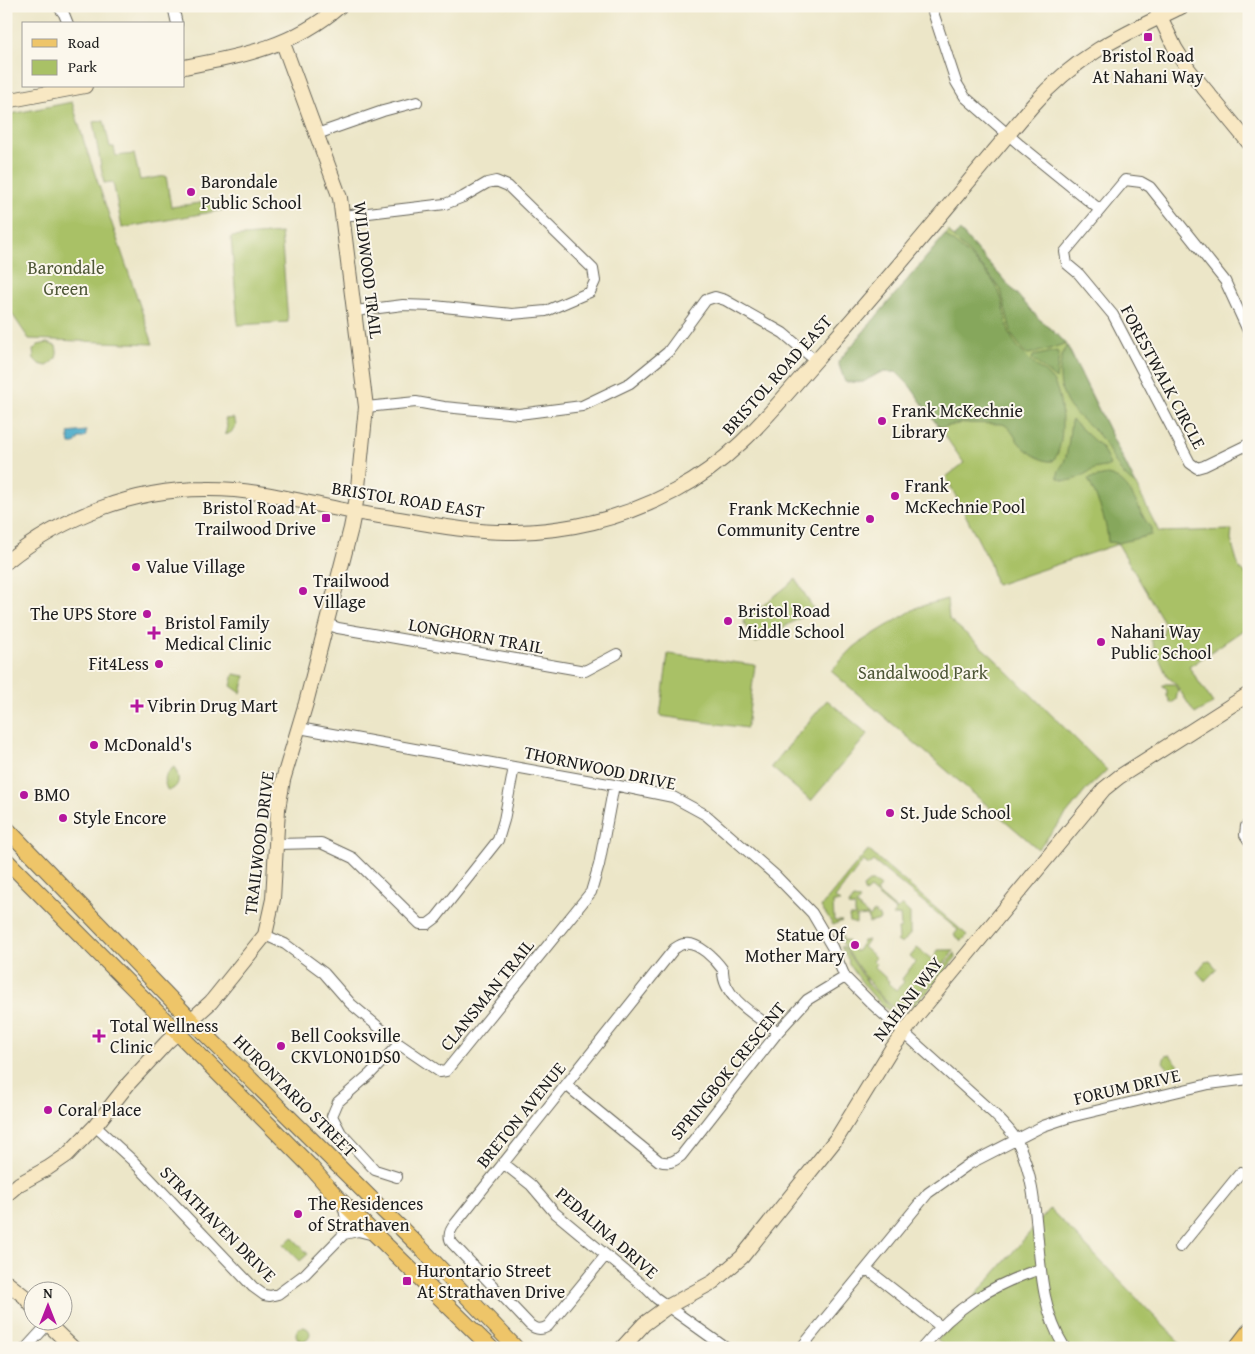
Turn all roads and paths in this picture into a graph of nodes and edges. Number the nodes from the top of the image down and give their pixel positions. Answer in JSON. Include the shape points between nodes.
{"nodes":[{"id":1,"x":58,"y":6,"type":"edge"},
{"id":2,"x":174,"y":6,"type":"edge"},
{"id":3,"x":340,"y":6,"type":"edge"},
{"id":4,"x":1182,"y":6,"type":"edge"},
{"id":5,"x":934,"y":7,"type":"edge"},
{"id":6,"x":1158,"y":12,"type":"edge"},
{"id":7,"x":67,"y":22,"type":"edge"},
{"id":8,"x":177,"y":22,"type":"edge"},
{"id":9,"x":284,"y":42,"type":"junction"},
{"id":10,"x":185,"y":65,"type":"edge"},
{"id":11,"x":74,"y":88,"type":"edge"},
{"id":12,"x":6,"y":101,"type":"edge"},
{"id":13,"x":417,"y":102,"type":"dead end"},
{"id":14,"x":317,"y":134,"type":"junction"},
{"id":15,"x":1008,"y":135,"type":"junction"},
{"id":16,"x":1249,"y":143,"type":"edge"},
{"id":17,"x":1100,"y":210,"type":"junction"},
{"id":18,"x":342,"y":216,"type":"junction"},
{"id":19,"x":354,"y":311,"type":"junction"},
{"id":20,"x":1249,"y":333,"type":"edge"},
{"id":21,"x":816,"y":361,"type":"junction"},
{"id":22,"x":366,"y":407,"type":"junction"},
{"id":23,"x":1249,"y":444,"type":"edge"},
{"id":24,"x":354,"y":512,"type":"junction"},
{"id":25,"x":6,"y":562,"type":"edge"},
{"id":26,"x":327,"y":624,"type":"junction"},
{"id":27,"x":617,"y":654,"type":"dead end"},
{"id":28,"x":1249,"y":694,"type":"edge"},
{"id":29,"x":299,"y":728,"type":"junction"},
{"id":30,"x":514,"y":767,"type":"junction"},
{"id":31,"x":614,"y":785,"type":"junction"},
{"id":32,"x":1249,"y":824,"type":"edge"},
{"id":33,"x":6,"y":828,"type":"edge"},
{"id":34,"x":1249,"y":841,"type":"edge"},
{"id":35,"x":276,"y":844,"type":"junction"},
{"id":36,"x":6,"y":860,"type":"edge"},
{"id":37,"x":265,"y":935,"type":"junction"},
{"id":38,"x":845,"y":977,"type":"junction"},
{"id":39,"x":191,"y":1020,"type":"junction"},
{"id":40,"x":778,"y":1032,"type":"junction"},
{"id":41,"x":177,"y":1033,"type":"junction"},
{"id":42,"x":904,"y":1033,"type":"junction"},
{"id":43,"x":399,"y":1044,"type":"junction"},
{"id":44,"x":1249,"y":1079,"type":"edge"},
{"id":45,"x":566,"y":1085,"type":"junction"},
{"id":46,"x":95,"y":1126,"type":"junction"},
{"id":47,"x":1016,"y":1140,"type":"junction"},
{"id":48,"x":503,"y":1164,"type":"junction"},
{"id":49,"x":1241,"y":1172,"type":"dead end"},
{"id":50,"x":397,"y":1177,"type":"dead end"},
{"id":51,"x":6,"y":1195,"type":"edge"},
{"id":52,"x":335,"y":1195,"type":"junction"},
{"id":53,"x":344,"y":1234,"type":"junction"},
{"id":54,"x":378,"y":1236,"type":"junction"},
{"id":55,"x":1180,"y":1247,"type":"dead end"},
{"id":56,"x":606,"y":1255,"type":"junction"},
{"id":57,"x":867,"y":1269,"type":"junction"},
{"id":58,"x":1040,"y":1269,"type":"junction"},
{"id":59,"x":6,"y":1282,"type":"edge"},
{"id":60,"x":22,"y":1294,"type":"edge"},
{"id":61,"x":667,"y":1307,"type":"junction"},
{"id":62,"x":940,"y":1326,"type":"junction"},
{"id":63,"x":1249,"y":1331,"type":"edge"},
{"id":64,"x":39,"y":1332,"type":"edge"},
{"id":65,"x":56,"y":1332,"type":"edge"},
{"id":66,"x":26,"y":1348,"type":"edge"},
{"id":67,"x":73,"y":1348,"type":"edge"},
{"id":68,"x":491,"y":1348,"type":"edge"},
{"id":69,"x":516,"y":1348,"type":"edge"},
{"id":70,"x":622,"y":1348,"type":"edge"},
{"id":71,"x":726,"y":1348,"type":"edge"},
{"id":72,"x":801,"y":1348,"type":"edge"},
{"id":73,"x":922,"y":1348,"type":"edge"},
{"id":74,"x":1065,"y":1348,"type":"edge"},
{"id":75,"x":1236,"y":1348,"type":"edge"}],
"edges":[{"from":1,"to":7,"type":"street"},
{"from":2,"to":8,"type":"street"},
{"from":3,"to":9,"type":"street","via":[[312,27]]},
{"from":4,"to":6,"type":"street","name":"BRISTOL ROAD EAST"},
{"from":5,"to":15,"type":"street","via":[[956,82],[965,96]]},
{"from":6,"to":15,"type":"street","name":"BRISTOL ROAD EAST","via":[[1071,67]]},
{"from":6,"to":16,"type":"street","via":[[1189,70]]},
{"from":9,"to":10,"type":"street","via":[[232,58]]},
{"from":9,"to":14,"type":"street","name":"WILDWOOD TRAIL"},
{"from":11,"to":12,"type":"street"},
{"from":13,"to":14,"type":"street"},
{"from":14,"to":18,"type":"street","name":"WILDWOOD TRAIL","via":[[340,198]]},
{"from":15,"to":17,"type":"street"},
{"from":15,"to":21,"type":"street","name":"BRISTOL ROAD EAST"},
{"from":17,"to":20,"type":"street","name":"FORESTWALK CIRCLE","via":[[1125,180],[1150,187],[1225,281]]},
{"from":17,"to":23,"type":"street","name":"FORESTWALK CIRCLE","via":[[1065,252],[1067,264],[1080,274],[1113,315],[1190,463],[1197,468],[1204,466]]},
{"from":18,"to":19,"type":"street","name":"WILDWOOD TRAIL"},
{"from":18,"to":19,"type":"street","via":[[446,204],[487,183],[501,182],[593,269],[595,281],[590,292],[546,311],[512,314],[403,305]]},
{"from":19,"to":22,"type":"street","name":"WILDWOOD TRAIL"},
{"from":21,"to":22,"type":"street","via":[[782,333],[715,297],[706,300],[668,352],[630,383],[582,406],[519,414],[416,402]]},
{"from":21,"to":24,"type":"street","name":"BRISTOL ROAD EAST","via":[[761,425],[721,462],[674,492],[631,510],[573,527],[513,532],[445,526]]},
{"from":22,"to":24,"type":"street","name":"WILDWOOD TRAIL"},
{"from":24,"to":25,"type":"street","name":"BRISTOL ROAD EAST","via":[[229,490],[164,492],[98,509],[49,533]]},
{"from":24,"to":26,"type":"street","name":"TRAILWOOD DRIVE"},
{"from":26,"to":27,"type":"street","name":"LONGHORN TRAIL","via":[[585,671]]},
{"from":26,"to":29,"type":"street","name":"TRAILWOOD DRIVE"},
{"from":28,"to":42,"type":"street","name":"NAHANI WAY","via":[[1104,789]]},
{"from":29,"to":30,"type":"street","name":"THORNWOOD DRIVE"},
{"from":29,"to":35,"type":"street","name":"TRAILWOOD DRIVE","via":[[282,780]]},
{"from":30,"to":31,"type":"street","name":"THORNWOOD DRIVE"},
{"from":30,"to":35,"type":"street","via":[[498,840],[428,924],[420,924],[353,858],[322,843]]},
{"from":31,"to":38,"type":"street","name":"THORNWOOD DRIVE","via":[[673,797],[706,815],[812,913]]},
{"from":31,"to":43,"type":"street","name":"CLANSMAN TRAIL","via":[[591,892],[450,1067],[440,1072]]},
{"from":32,"to":34,"type":"street","via":[[1245,835]]},
{"from":33,"to":39,"type":"main road","name":"HURONTARIO STREET"},
{"from":35,"to":37,"type":"street","name":"TRAILWOOD DRIVE","via":[[273,899]]},
{"from":36,"to":41,"type":"main road"},
{"from":37,"to":39,"type":"street","name":"TRAILWOOD DRIVE","via":[[211,1002]]},
{"from":37,"to":43,"type":"street","name":"CLANSMAN TRAIL","via":[[285,944],[324,974],[351,1004]]},
{"from":38,"to":40,"type":"street","name":"SPRINGBOK CRESCENT","via":[[807,1000]]},
{"from":38,"to":42,"type":"street","name":"THORNWOOD DRIVE"},
{"from":39,"to":41,"type":"street","name":"TRAILWOOD DRIVE"},
{"from":39,"to":69,"type":"main road","name":"HURONTARIO STREET","via":[[410,1237]]},
{"from":40,"to":45,"type":"street","name":"SPRINGBOK CRESCENT","via":[[673,1162],[659,1161]]},
{"from":40,"to":45,"type":"street","name":"BRETON AVENUE","via":[[736,1000],[728,989],[720,965],[698,947],[683,944],[674,949]]},
{"from":41,"to":46,"type":"street","name":"TRAILWOOD DRIVE"},
{"from":41,"to":52,"type":"main road"},
{"from":42,"to":47,"type":"street","name":"THORNWOOD DRIVE","via":[[992,1112]]},
{"from":42,"to":61,"type":"street","name":"NAHANI WAY","via":[[837,1138],[742,1257],[713,1282]]},
{"from":43,"to":50,"type":"street","via":[[338,1102],[332,1116],[341,1133],[375,1170]]},
{"from":44,"to":47,"type":"street","name":"FORUM DRIVE","via":[[1208,1084],[1070,1117]]},
{"from":45,"to":48,"type":"street","name":"BRETON AVENUE"},
{"from":46,"to":51,"type":"street","name":"TRAILWOOD DRIVE","via":[[67,1155]]},
{"from":46,"to":53,"type":"street","name":"STRATHAVEN DRIVE","via":[[264,1295],[278,1294],[299,1279]]},
{"from":47,"to":57,"type":"street","name":"FORUM DRIVE","via":[[969,1164],[933,1188]]},
{"from":47,"to":58,"type":"street","name":"THORNWOOD DRIVE","via":[[1027,1164]]},
{"from":48,"to":56,"type":"street","name":"PEDALINA DRIVE","via":[[531,1185],[554,1212]]},
{"from":48,"to":56,"type":"street","name":"BRETON AVENUE","via":[[451,1228],[449,1237],[532,1327],[541,1329],[548,1326]]},
{"from":49,"to":55,"type":"street"},
{"from":52,"to":53,"type":"street","via":[[344,1207]]},
{"from":52,"to":54,"type":"main road"},
{"from":53,"to":54,"type":"street","via":[[358,1231]]},
{"from":54,"to":68,"type":"main road"},
{"from":56,"to":61,"type":"street","name":"PEDALINA DRIVE"},
{"from":57,"to":62,"type":"street"},
{"from":57,"to":72,"type":"street","name":"FORUM DRIVE"},
{"from":58,"to":62,"type":"street","via":[[983,1294]]},
{"from":58,"to":74,"type":"street","name":"THORNWOOD DRIVE","via":[[1048,1307]]},
{"from":59,"to":60,"type":"street"},
{"from":61,"to":70,"type":"street","name":"NAHANI WAY","via":[[644,1324]]},
{"from":61,"to":71,"type":"street","name":"PEDALINA DRIVE"},
{"from":62,"to":73,"type":"street"},
{"from":63,"to":75,"type":"main road"},
{"from":64,"to":66,"type":"street"},
{"from":65,"to":67,"type":"street"}]}
